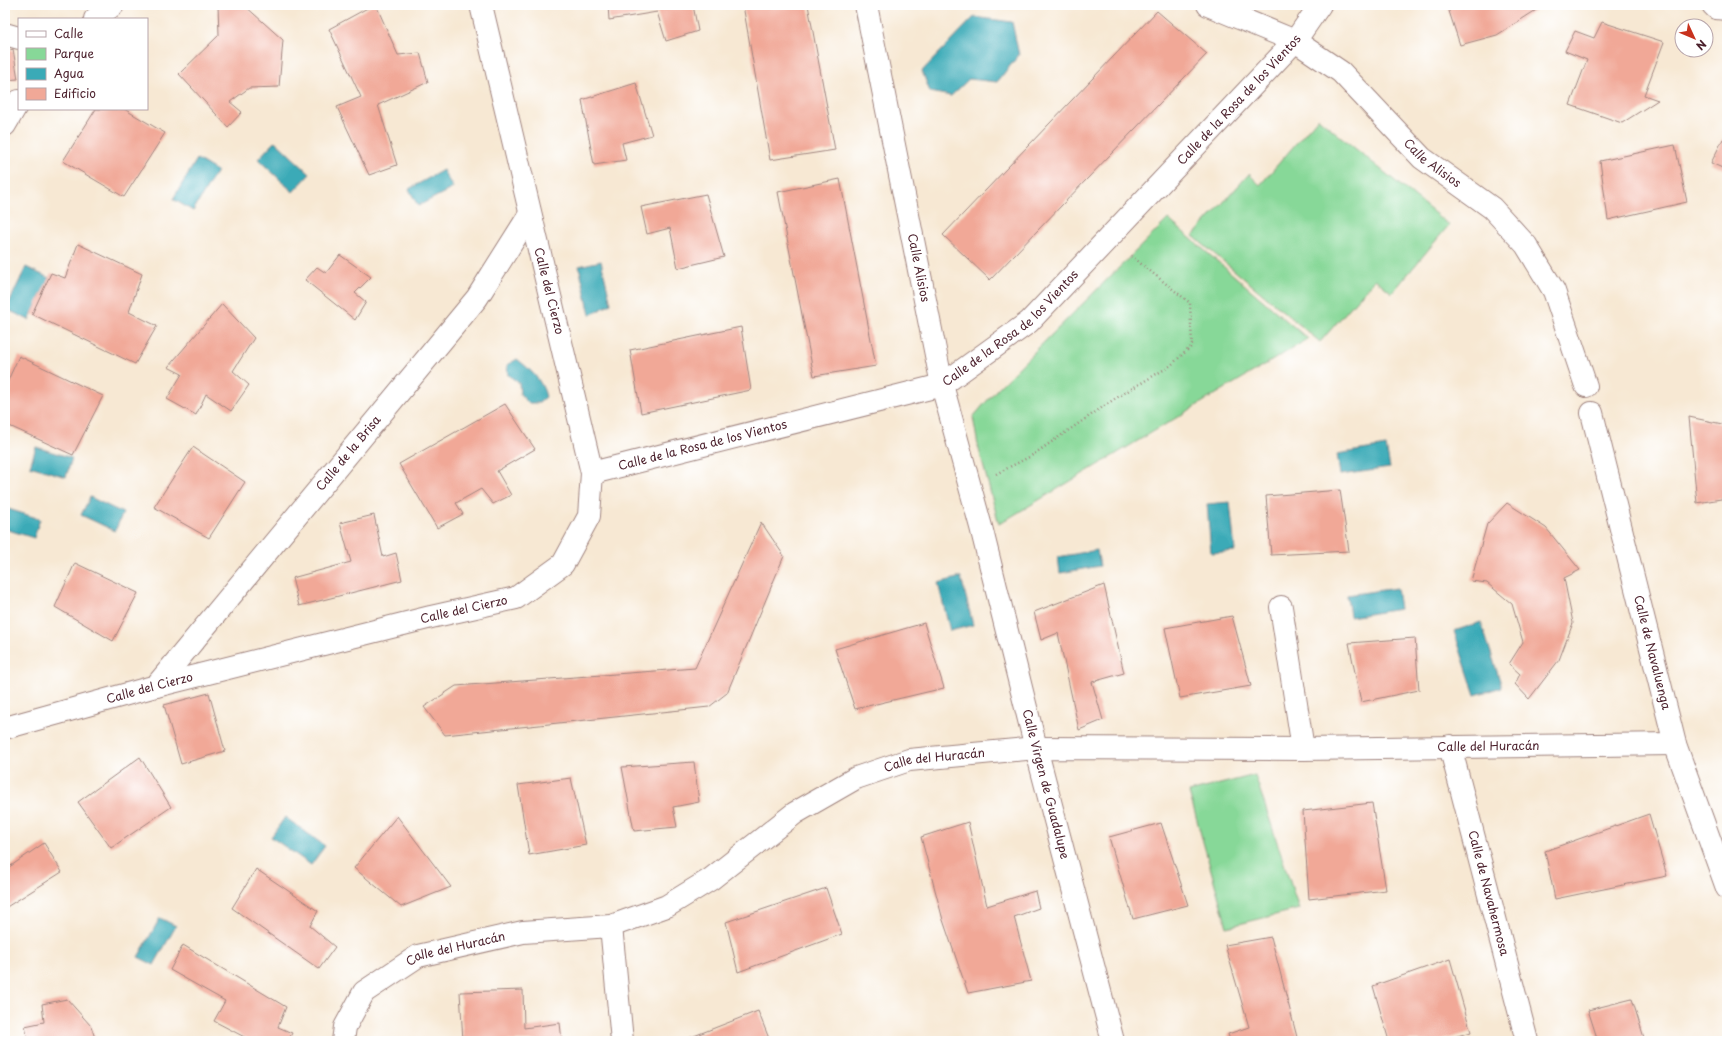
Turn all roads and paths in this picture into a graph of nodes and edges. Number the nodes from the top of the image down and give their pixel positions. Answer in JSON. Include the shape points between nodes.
{"nodes":[{"id":1,"x":114,"y":5,"type":"edge"},
{"id":2,"x":481,"y":5,"type":"edge"},
{"id":3,"x":866,"y":5,"type":"edge"},
{"id":4,"x":1208,"y":5,"type":"edge"},
{"id":5,"x":1320,"y":5,"type":"edge"},
{"id":6,"x":1713,"y":5,"type":"edge"},
{"id":7,"x":1727,"y":9,"type":"edge"},
{"id":8,"x":96,"y":18,"type":"edge"},
{"id":9,"x":5,"y":34,"type":"edge"},
{"id":10,"x":18,"y":38,"type":"edge"},
{"id":11,"x":1295,"y":42,"type":"junction"},
{"id":12,"x":18,"y":103,"type":"edge"},
{"id":13,"x":5,"y":125,"type":"edge"},
{"id":14,"x":530,"y":214,"type":"junction"},
{"id":15,"x":1108,"y":238,"type":"junction"},
{"id":16,"x":942,"y":385,"type":"junction"},
{"id":17,"x":1586,"y":386,"type":"dead end"},
{"id":18,"x":1592,"y":413,"type":"dead end"},
{"id":19,"x":592,"y":473,"type":"junction"},
{"id":20,"x":970,"y":487,"type":"junction"},
{"id":21,"x":981,"y":527,"type":"joint"},
{"id":22,"x":1281,"y":607,"type":"dead end"},
{"id":23,"x":156,"y":686,"type":"junction"},
{"id":24,"x":5,"y":728,"type":"edge"},
{"id":25,"x":1675,"y":744,"type":"junction"},
{"id":26,"x":1450,"y":746,"type":"junction"},
{"id":27,"x":1036,"y":748,"type":"junction"},
{"id":28,"x":1303,"y":749,"type":"junction"},
{"id":29,"x":1727,"y":888,"type":"edge"},
{"id":30,"x":611,"y":926,"type":"junction"},
{"id":31,"x":342,"y":1041,"type":"edge"},
{"id":32,"x":622,"y":1041,"type":"edge"},
{"id":33,"x":1113,"y":1041,"type":"edge"},
{"id":34,"x":1527,"y":1041,"type":"edge"}],
"edges":[{"from":1,"to":8,"type":"street"},
{"from":2,"to":14,"type":"street","name":"Calle del Cierzo"},
{"from":3,"to":16,"type":"street","name":"Calle Alisios"},
{"from":4,"to":11,"type":"street","name":"Calle Alisios"},
{"from":5,"to":11,"type":"street","name":"Calle de la Rosa de los Vientos"},
{"from":6,"to":7,"type":"street","via":[[1716,8]]},
{"from":9,"to":10,"type":"street"},
{"from":11,"to":15,"type":"street","name":"Calle de la Rosa de los Vientos"},
{"from":11,"to":17,"type":"street","name":"Calle Alisios","via":[[1341,72],[1422,158],[1492,208],[1526,245],[1554,291]]},
{"from":12,"to":13,"type":"street"},
{"from":14,"to":19,"type":"street","name":"Calle del Cierzo"},
{"from":14,"to":23,"type":"street","name":"Calle de la Brisa","via":[[477,298]]},
{"from":15,"to":16,"type":"street","name":"Calle de la Rosa de los Vientos","via":[[1029,322]]},
{"from":15,"to":20,"type":"path","via":[[1190,303],[1192,346],[1170,366],[1116,398],[1031,456]]},
{"from":16,"to":19,"type":"street","name":"Calle de la Rosa de los Vientos"},
{"from":16,"to":20,"type":"street","name":"Calle Alisios"},
{"from":18,"to":25,"type":"street","name":"Calle de Navaluenga"},
{"from":19,"to":23,"type":"street","name":"Calle del Cierzo","via":[[589,516],[563,564],[516,598]]},
{"from":20,"to":21,"type":"street","name":"Calle Alisios"},
{"from":21,"to":27,"type":"street","name":"Calle Virgen de Guadalupe"},
{"from":22,"to":28,"type":"street"},
{"from":23,"to":24,"type":"street","name":"Calle del Cierzo"},
{"from":25,"to":26,"type":"street","name":"Calle del Huracán"},
{"from":25,"to":29,"type":"street","name":"Calle de Navaluenga"},
{"from":26,"to":28,"type":"street","name":"Calle del Huracán"},
{"from":26,"to":34,"type":"street","name":"Calle de Navahermosa"},
{"from":27,"to":28,"type":"street","name":"Calle del Huracán"},
{"from":27,"to":30,"type":"street","name":"Calle del Huracán","via":[[909,760],[856,778],[795,813],[711,879],[667,906]]},
{"from":27,"to":33,"type":"street","name":"Calle Virgen de Guadalupe"},
{"from":30,"to":31,"type":"street","name":"Calle del Huracán","via":[[523,932],[418,956],[364,992],[345,1027]]},
{"from":30,"to":32,"type":"street"}]}
